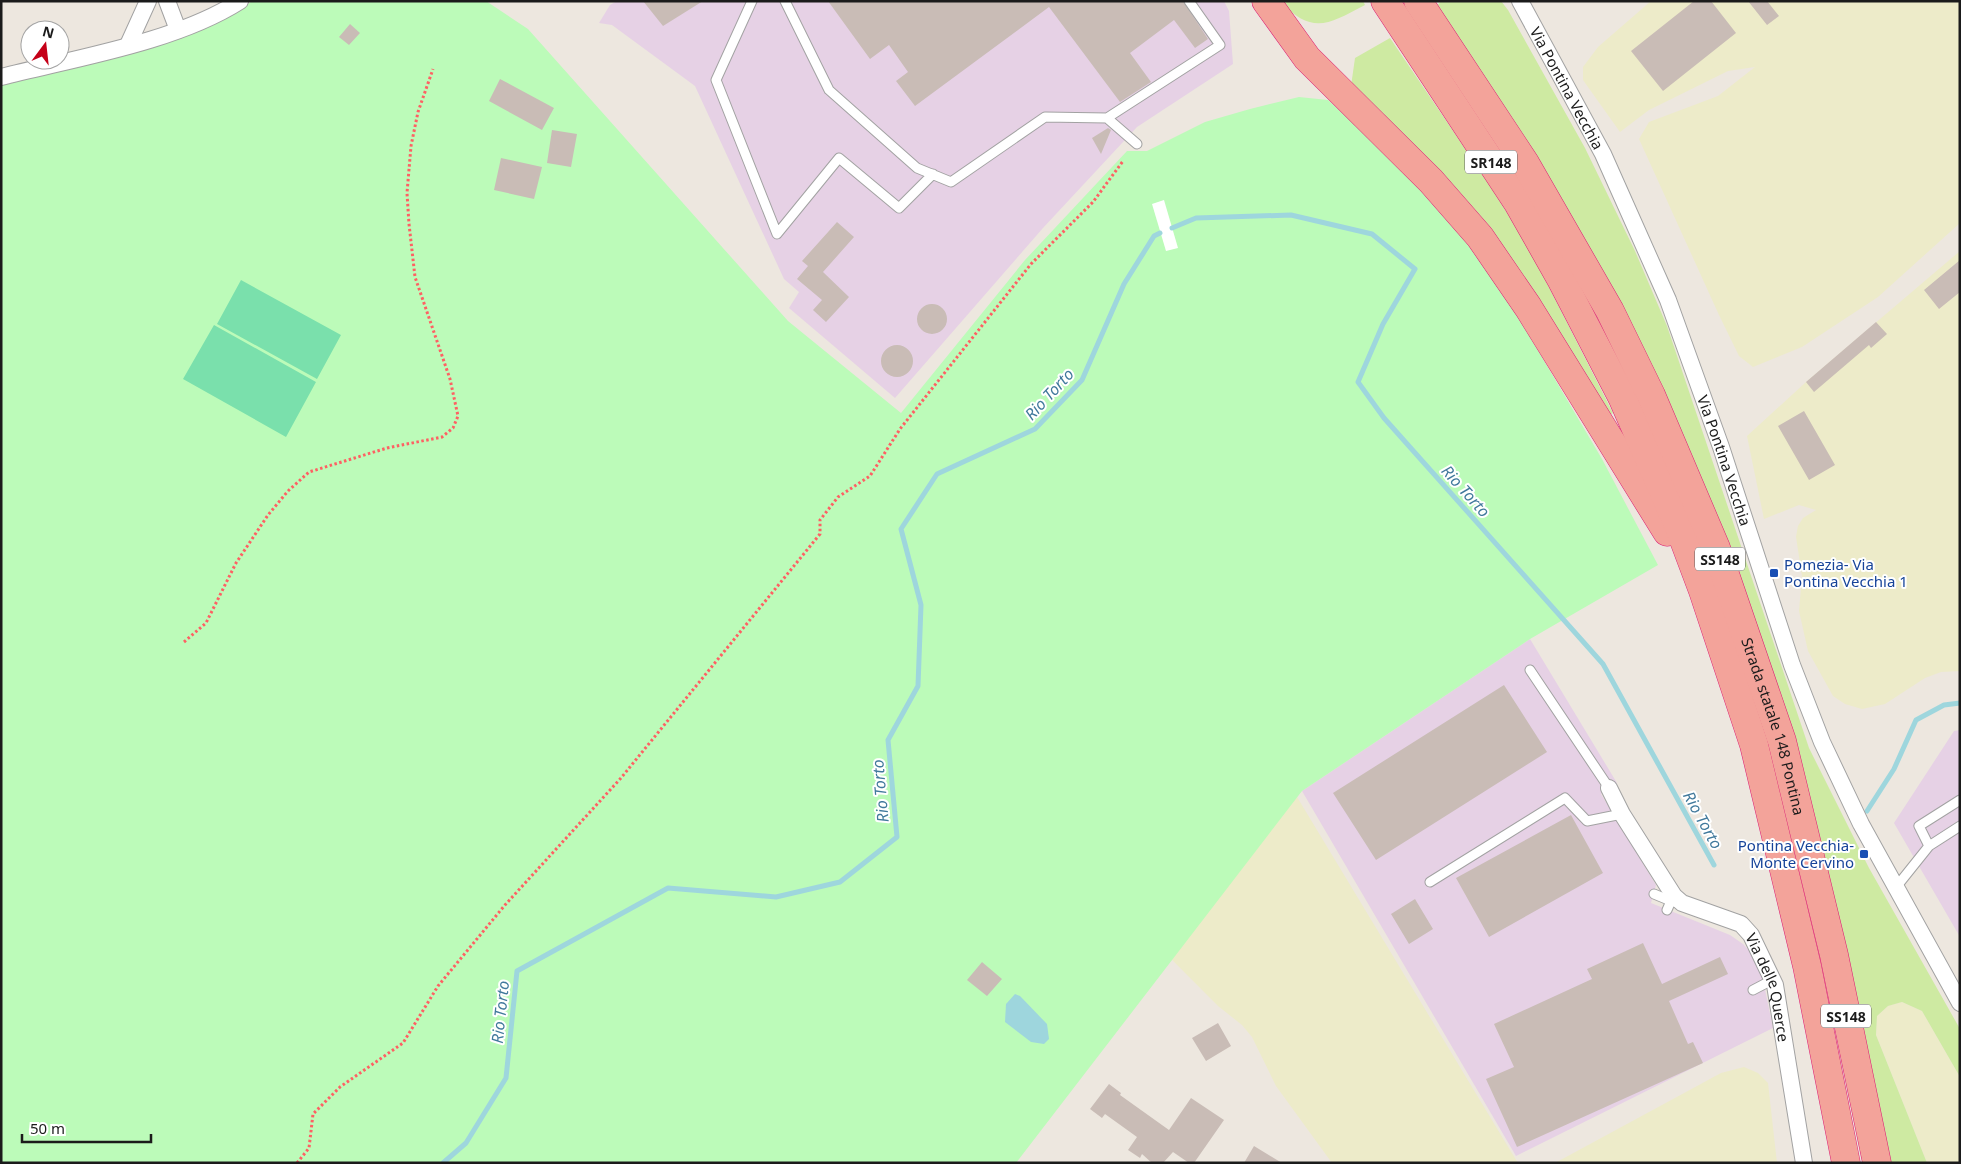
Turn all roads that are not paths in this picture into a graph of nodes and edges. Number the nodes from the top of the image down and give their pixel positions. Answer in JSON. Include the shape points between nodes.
{"nodes":[{"id":1,"x":148,"y":1,"type":"edge"},
{"id":2,"x":167,"y":1,"type":"edge"},
{"id":3,"x":240,"y":1,"type":"edge"},
{"id":4,"x":752,"y":1,"type":"edge"},
{"id":5,"x":785,"y":1,"type":"edge"},
{"id":6,"x":1189,"y":1,"type":"edge"},
{"id":7,"x":1266,"y":1,"type":"edge"},
{"id":8,"x":1385,"y":1,"type":"edge"},
{"id":9,"x":1418,"y":1,"type":"edge"},
{"id":10,"x":1520,"y":1,"type":"edge"},
{"id":11,"x":178,"y":30,"type":"junction"},
{"id":12,"x":128,"y":44,"type":"junction"},
{"id":13,"x":1,"y":77,"type":"edge"},
{"id":14,"x":1107,"y":118,"type":"junction"},
{"id":15,"x":1137,"y":144,"type":"dead end"},
{"id":16,"x":933,"y":174,"type":"junction"},
{"id":17,"x":1610,"y":310,"type":"joint"},
{"id":18,"x":1588,"y":328,"type":"joint"},
{"id":19,"x":1703,"y":591,"type":"junction"},
{"id":20,"x":1530,"y":670,"type":"dead end"},
{"id":21,"x":1609,"y":788,"type":"joint"},
{"id":22,"x":1960,"y":800,"type":"edge"},
{"id":23,"x":1622,"y":814,"type":"junction"},
{"id":24,"x":1960,"y":826,"type":"edge"},
{"id":25,"x":1928,"y":846,"type":"junction"},
{"id":26,"x":1430,"y":882,"type":"dead end"},
{"id":27,"x":1897,"y":886,"type":"junction"},
{"id":28,"x":1654,"y":894,"type":"dead end"},
{"id":29,"x":1674,"y":905,"type":"junction"},
{"id":30,"x":1774,"y":979,"type":"junction"},
{"id":31,"x":1753,"y":990,"type":"dead end"},
{"id":32,"x":1960,"y":1003,"type":"edge"},
{"id":33,"x":1804,"y":1163,"type":"edge"},
{"id":34,"x":1846,"y":1163,"type":"edge"},
{"id":35,"x":1877,"y":1163,"type":"edge"}],
"edges":[{"from":1,"to":12,"type":"street"},
{"from":2,"to":11,"type":"street"},
{"from":3,"to":11,"type":"street"},
{"from":4,"to":16,"type":"lane","via":[[716,80],[777,234],[839,158],[899,208]]},
{"from":5,"to":16,"type":"lane","via":[[829,90],[917,168]]},
{"from":6,"to":14,"type":"lane","via":[[1220,45]]},
{"from":7,"to":19,"type":"highway","via":[[1307,58],[1431,181],[1490,250]]},
{"from":8,"to":18,"type":"highway","number":"SR148","via":[[1518,203]]},
{"from":9,"to":17,"type":"highway","number":"SR148","via":[[1521,155]]},
{"from":10,"to":27,"type":"street","name":"Via Pontina Vecchia","via":[[1592,131],[1646,246],[1690,357],[1809,710],[1850,802]]},
{"from":11,"to":12,"type":"street"},
{"from":12,"to":13,"type":"street"},
{"from":14,"to":15,"type":"lane"},
{"from":14,"to":16,"type":"lane","via":[[1045,117],[951,182]]},
{"from":17,"to":35,"type":"highway","name":"Strada statale 148 Pontina","number":"SS148","via":[[1655,403],[1716,548],[1782,741],[1834,955]]},
{"from":18,"to":19,"type":"highway","name":"Strada statale 148 Pontina","number":"SS148","via":[[1654,467]]},
{"from":19,"to":34,"type":"highway","name":"Strada statale 148 Pontina","number":"SS148","via":[[1754,745],[1807,966]]},
{"from":20,"to":21,"type":"lane"},
{"from":21,"to":23,"type":"street"},
{"from":22,"to":25,"type":"lane","via":[[1919,826]]},
{"from":23,"to":26,"type":"lane","via":[[1587,821],[1565,798]]},
{"from":23,"to":29,"type":"street","via":[[1674,896]]},
{"from":24,"to":25,"type":"lane"},
{"from":25,"to":27,"type":"lane"},
{"from":27,"to":32,"type":"street","name":"Via Pontina Vecchia"},
{"from":28,"to":29,"type":"lane"},
{"from":29,"to":30,"type":"street","name":"Via delle Querce","via":[[1741,924],[1751,935]]},
{"from":30,"to":31,"type":"lane"},
{"from":30,"to":33,"type":"street","name":"Via delle Querce"}]}
